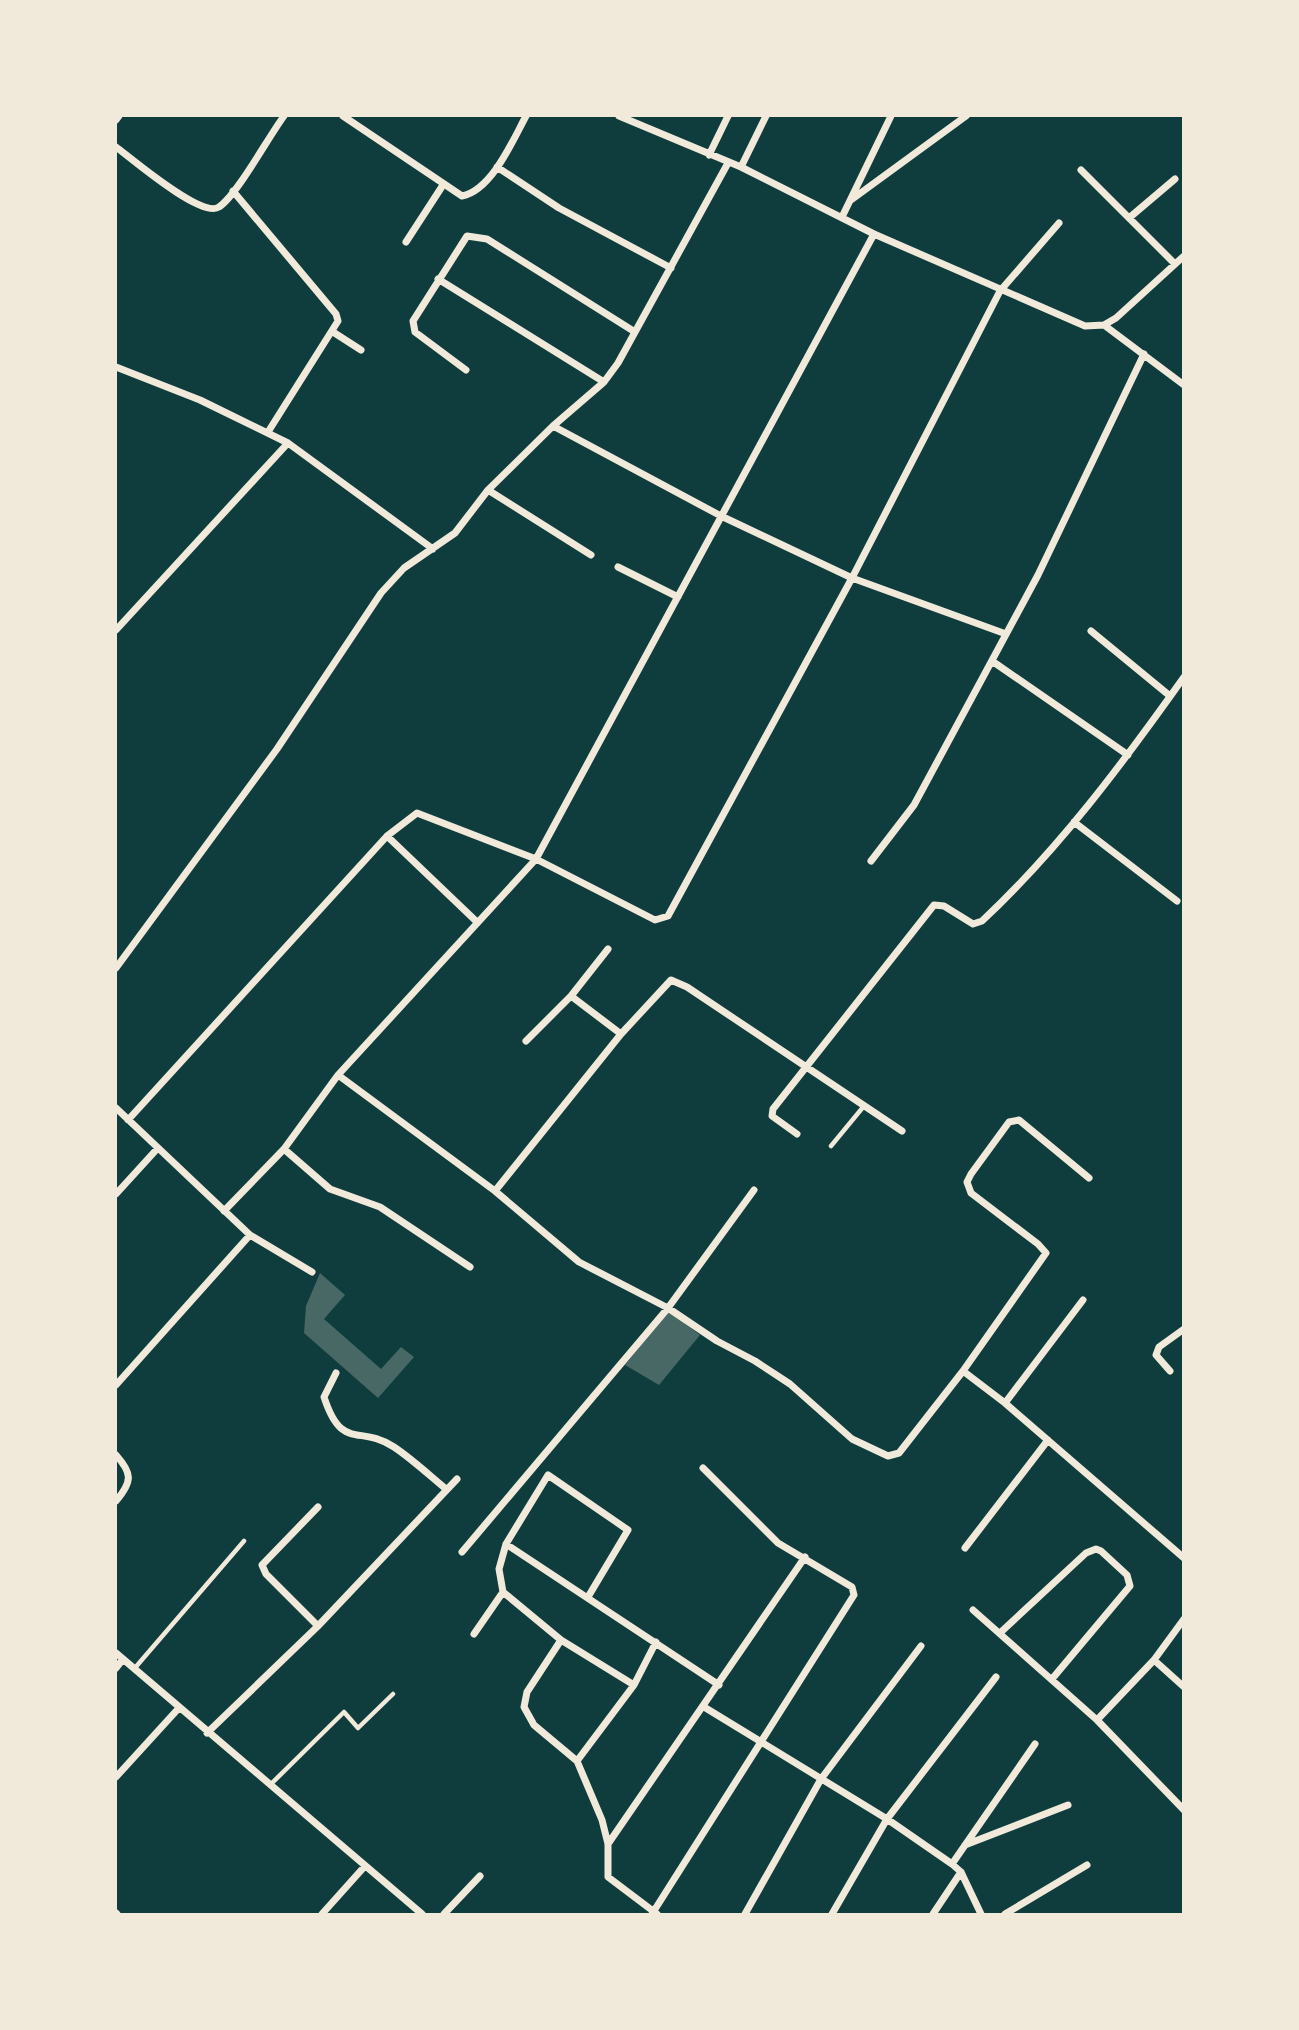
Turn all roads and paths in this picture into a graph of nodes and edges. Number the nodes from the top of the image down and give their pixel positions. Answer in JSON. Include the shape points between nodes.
{"nodes":[{"id":1,"x":119,"y":116,"type":"edge"},
{"id":2,"x":284,"y":116,"type":"edge"},
{"id":3,"x":342,"y":116,"type":"edge"},
{"id":4,"x":526,"y":116,"type":"edge"},
{"id":5,"x":619,"y":116,"type":"edge"},
{"id":6,"x":728,"y":116,"type":"edge"},
{"id":7,"x":766,"y":116,"type":"edge"},
{"id":8,"x":891,"y":116,"type":"edge"},
{"id":9,"x":966,"y":116,"type":"edge"},
{"id":10,"x":116,"y":120,"type":"edge"},
{"id":11,"x":116,"y":147,"type":"edge"},
{"id":12,"x":709,"y":155,"type":"junction"},
{"id":13,"x":728,"y":163,"type":"junction"},
{"id":14,"x":497,"y":167,"type":"junction"},
{"id":15,"x":741,"y":167,"type":"junction"},
{"id":16,"x":1081,"y":170,"type":"dead end"},
{"id":17,"x":1175,"y":179,"type":"dead end"},
{"id":18,"x":443,"y":185,"type":"junction"},
{"id":19,"x":233,"y":191,"type":"junction"},
{"id":20,"x":851,"y":200,"type":"junction"},
{"id":21,"x":842,"y":216,"type":"junction"},
{"id":22,"x":1129,"y":218,"type":"junction"},
{"id":23,"x":1059,"y":223,"type":"dead end"},
{"id":24,"x":874,"y":234,"type":"junction"},
{"id":25,"x":406,"y":242,"type":"dead end"},
{"id":26,"x":1184,"y":256,"type":"edge"},
{"id":27,"x":1175,"y":264,"type":"junction"},
{"id":28,"x":671,"y":268,"type":"junction"},
{"id":29,"x":438,"y":279,"type":"junction"},
{"id":30,"x":1000,"y":291,"type":"junction"},
{"id":31,"x":1104,"y":326,"type":"junction"},
{"id":32,"x":333,"y":332,"type":"junction"},
{"id":33,"x":635,"y":332,"type":"junction"},
{"id":34,"x":361,"y":349,"type":"dead end"},
{"id":35,"x":1144,"y":354,"type":"junction"},
{"id":36,"x":116,"y":367,"type":"edge"},
{"id":37,"x":466,"y":370,"type":"dead end"},
{"id":38,"x":604,"y":382,"type":"junction"},
{"id":39,"x":1184,"y":385,"type":"edge"},
{"id":40,"x":553,"y":426,"type":"junction"},
{"id":41,"x":268,"y":432,"type":"junction"},
{"id":42,"x":288,"y":443,"type":"junction"},
{"id":43,"x":488,"y":490,"type":"junction"},
{"id":44,"x":721,"y":516,"type":"junction"},
{"id":45,"x":433,"y":549,"type":"junction"},
{"id":46,"x":592,"y":555,"type":"dead end"},
{"id":47,"x":618,"y":567,"type":"dead end"},
{"id":48,"x":852,"y":578,"type":"junction"},
{"id":49,"x":678,"y":597,"type":"junction"},
{"id":50,"x":116,"y":630,"type":"edge"},
{"id":51,"x":1091,"y":631,"type":"dead end"},
{"id":52,"x":1006,"y":634,"type":"junction"},
{"id":53,"x":992,"y":661,"type":"junction"},
{"id":54,"x":1184,"y":677,"type":"edge"},
{"id":55,"x":1170,"y":696,"type":"junction"},
{"id":56,"x":1128,"y":755,"type":"junction"},
{"id":57,"x":1074,"y":822,"type":"junction"},
{"id":58,"x":387,"y":836,"type":"junction"},
{"id":59,"x":536,"y":859,"type":"junction"},
{"id":60,"x":871,"y":861,"type":"dead end"},
{"id":61,"x":1177,"y":901,"type":"dead end"},
{"id":62,"x":477,"y":922,"type":"junction"},
{"id":63,"x":608,"y":949,"type":"dead end"},
{"id":64,"x":116,"y":968,"type":"edge"},
{"id":65,"x":570,"y":996,"type":"junction"},
{"id":66,"x":621,"y":1034,"type":"junction"},
{"id":67,"x":526,"y":1041,"type":"dead end"},
{"id":68,"x":806,"y":1068,"type":"junction"},
{"id":69,"x":338,"y":1075,"type":"junction"},
{"id":70,"x":864,"y":1106,"type":"junction"},
{"id":71,"x":116,"y":1108,"type":"edge"},
{"id":72,"x":128,"y":1120,"type":"junction"},
{"id":73,"x":902,"y":1131,"type":"dead end"},
{"id":74,"x":797,"y":1134,"type":"dead end"},
{"id":75,"x":831,"y":1146,"type":"dead end"},
{"id":76,"x":157,"y":1149,"type":"junction"},
{"id":77,"x":284,"y":1149,"type":"junction"},
{"id":78,"x":1089,"y":1178,"type":"dead end"},
{"id":79,"x":754,"y":1190,"type":"dead end"},
{"id":80,"x":495,"y":1191,"type":"junction"},
{"id":81,"x":116,"y":1194,"type":"edge"},
{"id":82,"x":224,"y":1211,"type":"junction"},
{"id":83,"x":250,"y":1235,"type":"junction"},
{"id":84,"x":470,"y":1267,"type":"dead end"},
{"id":85,"x":313,"y":1272,"type":"dead end"},
{"id":86,"x":1083,"y":1300,"type":"dead end"},
{"id":87,"x":668,"y":1308,"type":"junction"},
{"id":88,"x":1184,"y":1329,"type":"edge"},
{"id":89,"x":963,"y":1371,"type":"junction"},
{"id":90,"x":1170,"y":1371,"type":"dead end"},
{"id":91,"x":337,"y":1373,"type":"dead end"},
{"id":92,"x":116,"y":1385,"type":"edge"},
{"id":93,"x":1005,"y":1403,"type":"junction"},
{"id":94,"x":1048,"y":1440,"type":"junction"},
{"id":95,"x":116,"y":1455,"type":"edge"},
{"id":96,"x":703,"y":1468,"type":"dead end"},
{"id":97,"x":457,"y":1479,"type":"dead end"},
{"id":98,"x":446,"y":1489,"type":"junction"},
{"id":99,"x":116,"y":1501,"type":"edge"},
{"id":100,"x":318,"y":1507,"type":"dead end"},
{"id":101,"x":244,"y":1541,"type":"dead end"},
{"id":102,"x":508,"y":1541,"type":"junction"},
{"id":103,"x":965,"y":1548,"type":"dead end"},
{"id":104,"x":462,"y":1552,"type":"dead end"},
{"id":105,"x":805,"y":1557,"type":"junction"},
{"id":106,"x":1184,"y":1558,"type":"edge"},
{"id":107,"x":503,"y":1592,"type":"junction"},
{"id":108,"x":588,"y":1597,"type":"junction"},
{"id":109,"x":973,"y":1610,"type":"dead end"},
{"id":110,"x":1184,"y":1619,"type":"edge"},
{"id":111,"x":318,"y":1626,"type":"junction"},
{"id":112,"x":1001,"y":1632,"type":"junction"},
{"id":113,"x":474,"y":1634,"type":"dead end"},
{"id":114,"x":561,"y":1640,"type":"junction"},
{"id":115,"x":656,"y":1642,"type":"junction"},
{"id":116,"x":921,"y":1646,"type":"dead end"},
{"id":117,"x":116,"y":1653,"type":"edge"},
{"id":118,"x":123,"y":1659,"type":"junction"},
{"id":119,"x":1154,"y":1660,"type":"junction"},
{"id":120,"x":116,"y":1668,"type":"edge"},
{"id":121,"x":134,"y":1669,"type":"junction"},
{"id":122,"x":996,"y":1677,"type":"dead end"},
{"id":123,"x":1052,"y":1679,"type":"junction"},
{"id":124,"x":634,"y":1685,"type":"junction"},
{"id":125,"x":719,"y":1685,"type":"junction"},
{"id":126,"x":1184,"y":1687,"type":"edge"},
{"id":127,"x":393,"y":1694,"type":"dead end"},
{"id":128,"x":704,"y":1707,"type":"junction"},
{"id":129,"x":178,"y":1709,"type":"junction"},
{"id":130,"x":1097,"y":1720,"type":"junction"},
{"id":131,"x":207,"y":1733,"type":"junction"},
{"id":132,"x":1035,"y":1744,"type":"dead end"},
{"id":133,"x":762,"y":1745,"type":"junction"},
{"id":134,"x":577,"y":1761,"type":"junction"},
{"id":135,"x":116,"y":1777,"type":"edge"},
{"id":136,"x":821,"y":1779,"type":"junction"},
{"id":137,"x":270,"y":1786,"type":"junction"},
{"id":138,"x":1068,"y":1805,"type":"dead end"},
{"id":139,"x":1184,"y":1810,"type":"edge"},
{"id":140,"x":887,"y":1819,"type":"junction"},
{"id":141,"x":608,"y":1844,"type":"junction"},
{"id":142,"x":965,"y":1846,"type":"junction"},
{"id":143,"x":951,"y":1864,"type":"junction"},
{"id":144,"x":1087,"y":1865,"type":"dead end"},
{"id":145,"x":365,"y":1866,"type":"junction"},
{"id":146,"x":961,"y":1872,"type":"junction"},
{"id":147,"x":480,"y":1876,"type":"dead end"},
{"id":148,"x":322,"y":1914,"type":"edge"},
{"id":149,"x":422,"y":1914,"type":"edge"},
{"id":150,"x":444,"y":1914,"type":"edge"},
{"id":151,"x":655,"y":1914,"type":"edge"},
{"id":152,"x":745,"y":1914,"type":"edge"},
{"id":153,"x":832,"y":1914,"type":"edge"},
{"id":154,"x":933,"y":1914,"type":"edge"},
{"id":155,"x":981,"y":1914,"type":"edge"},
{"id":156,"x":1005,"y":1914,"type":"edge"}],
"edges":[{"from":1,"to":10,"type":"street"},
{"from":2,"to":19,"type":"street"},
{"from":3,"to":18,"type":"street"},
{"from":4,"to":14,"type":"street"},
{"from":5,"to":12,"type":"street"},
{"from":6,"to":12,"type":"street"},
{"from":7,"to":15,"type":"street"},
{"from":8,"to":20,"type":"street"},
{"from":9,"to":20,"type":"street"},
{"from":11,"to":19,"type":"street","via":[[203,208],[219,207]]},
{"from":12,"to":13,"type":"street"},
{"from":13,"to":15,"type":"street"},
{"from":13,"to":28,"type":"street"},
{"from":14,"to":18,"type":"street","via":[[466,196]]},
{"from":14,"to":28,"type":"street","via":[[559,208]]},
{"from":15,"to":21,"type":"street"},
{"from":16,"to":22,"type":"street"},
{"from":17,"to":22,"type":"street"},
{"from":18,"to":25,"type":"street"},
{"from":19,"to":32,"type":"street","via":[[336,314]]},
{"from":20,"to":21,"type":"street"},
{"from":21,"to":24,"type":"street"},
{"from":22,"to":27,"type":"street"},
{"from":23,"to":30,"type":"street"},
{"from":24,"to":30,"type":"street"},
{"from":24,"to":44,"type":"street"},
{"from":26,"to":27,"type":"street"},
{"from":27,"to":31,"type":"street"},
{"from":28,"to":33,"type":"street"},
{"from":29,"to":33,"type":"street","via":[[467,236],[479,236]]},
{"from":29,"to":37,"type":"street","via":[[413,327]]},
{"from":29,"to":38,"type":"street"},
{"from":30,"to":31,"type":"street","via":[[1086,326]]},
{"from":30,"to":48,"type":"street"},
{"from":31,"to":35,"type":"street"},
{"from":32,"to":34,"type":"street"},
{"from":32,"to":41,"type":"street"},
{"from":33,"to":38,"type":"street"},
{"from":35,"to":39,"type":"street"},
{"from":35,"to":52,"type":"street"},
{"from":36,"to":41,"type":"street"},
{"from":38,"to":40,"type":"street"},
{"from":40,"to":43,"type":"street"},
{"from":40,"to":44,"type":"street"},
{"from":41,"to":42,"type":"street"},
{"from":42,"to":45,"type":"street"},
{"from":42,"to":50,"type":"street"},
{"from":43,"to":45,"type":"street","via":[[464,523]]},
{"from":43,"to":46,"type":"street"},
{"from":44,"to":48,"type":"street"},
{"from":44,"to":49,"type":"street"},
{"from":45,"to":64,"type":"street","via":[[404,568],[381,593],[277,749]]},
{"from":47,"to":49,"type":"street"},
{"from":48,"to":52,"type":"street"},
{"from":48,"to":59,"type":"street","via":[[668,916],[655,920]]},
{"from":49,"to":59,"type":"street"},
{"from":51,"to":55,"type":"street"},
{"from":52,"to":53,"type":"street"},
{"from":53,"to":56,"type":"street"},
{"from":53,"to":60,"type":"street","via":[[914,805]]},
{"from":54,"to":55,"type":"street"},
{"from":55,"to":56,"type":"street"},
{"from":56,"to":57,"type":"street"},
{"from":57,"to":61,"type":"street"},
{"from":57,"to":68,"type":"street","via":[[1025,881],[982,920],[973,924],[934,905]]},
{"from":58,"to":59,"type":"street","via":[[417,813]]},
{"from":58,"to":62,"type":"street"},
{"from":58,"to":72,"type":"street"},
{"from":59,"to":62,"type":"street"},
{"from":62,"to":69,"type":"street"},
{"from":63,"to":65,"type":"street"},
{"from":65,"to":66,"type":"street"},
{"from":65,"to":67,"type":"street"},
{"from":66,"to":68,"type":"street","via":[[674,979]]},
{"from":66,"to":80,"type":"street"},
{"from":68,"to":70,"type":"street"},
{"from":68,"to":74,"type":"street","via":[[771,1113]]},
{"from":69,"to":77,"type":"street"},
{"from":69,"to":80,"type":"street"},
{"from":70,"to":73,"type":"street"},
{"from":70,"to":75,"type":"lane"},
{"from":71,"to":72,"type":"street"},
{"from":72,"to":76,"type":"street"},
{"from":76,"to":81,"type":"street"},
{"from":76,"to":82,"type":"street"},
{"from":77,"to":82,"type":"street"},
{"from":77,"to":84,"type":"street","via":[[330,1189],[380,1207]]},
{"from":78,"to":89,"type":"street","via":[[1019,1119],[1009,1122],[971,1174],[967,1182],[971,1193],[1046,1254]]},
{"from":79,"to":87,"type":"street"},
{"from":80,"to":87,"type":"street","via":[[579,1262]]},
{"from":82,"to":83,"type":"street"},
{"from":83,"to":85,"type":"street"},
{"from":83,"to":92,"type":"street"},
{"from":86,"to":93,"type":"street"},
{"from":87,"to":89,"type":"street","via":[[790,1384],[852,1439],[888,1456],[905,1448]]},
{"from":87,"to":104,"type":"street"},
{"from":88,"to":90,"type":"street","via":[[1159,1347],[1156,1355]]},
{"from":89,"to":93,"type":"street"},
{"from":91,"to":98,"type":"street","via":[[324,1397],[337,1427],[394,1447]]},
{"from":93,"to":94,"type":"street"},
{"from":94,"to":103,"type":"street"},
{"from":94,"to":106,"type":"street"},
{"from":95,"to":99,"type":"street","via":[[128,1469],[129,1478]]},
{"from":96,"to":105,"type":"street","via":[[778,1543]]},
{"from":97,"to":98,"type":"street"},
{"from":98,"to":111,"type":"street"},
{"from":100,"to":111,"type":"street","via":[[262,1565]]},
{"from":101,"to":121,"type":"lane"},
{"from":102,"to":107,"type":"street","via":[[499,1569]]},
{"from":102,"to":108,"type":"street"},
{"from":102,"to":108,"type":"street","via":[[548,1475],[625,1525],[628,1534]]},
{"from":105,"to":125,"type":"street"},
{"from":105,"to":133,"type":"street","via":[[852,1587],[854,1595]]},
{"from":107,"to":113,"type":"street"},
{"from":107,"to":114,"type":"street"},
{"from":108,"to":115,"type":"street"},
{"from":109,"to":112,"type":"street"},
{"from":110,"to":119,"type":"street"},
{"from":111,"to":131,"type":"street"},
{"from":112,"to":123,"type":"street"},
{"from":112,"to":123,"type":"street","via":[[1086,1553],[1101,1551],[1127,1575],[1130,1586]]},
{"from":114,"to":124,"type":"street"},
{"from":114,"to":134,"type":"street","via":[[527,1692],[524,1707],[534,1725]]},
{"from":115,"to":124,"type":"street"},
{"from":115,"to":125,"type":"street"},
{"from":116,"to":136,"type":"street"},
{"from":117,"to":118,"type":"street"},
{"from":118,"to":120,"type":"street"},
{"from":118,"to":121,"type":"street"},
{"from":119,"to":126,"type":"street"},
{"from":119,"to":130,"type":"street"},
{"from":121,"to":129,"type":"street"},
{"from":122,"to":140,"type":"street"},
{"from":123,"to":130,"type":"street"},
{"from":124,"to":134,"type":"street"},
{"from":125,"to":128,"type":"street"},
{"from":127,"to":137,"type":"lane","via":[[358,1728],[344,1712]]},
{"from":128,"to":133,"type":"street"},
{"from":128,"to":141,"type":"street"},
{"from":129,"to":131,"type":"street"},
{"from":129,"to":135,"type":"street"},
{"from":130,"to":139,"type":"street"},
{"from":131,"to":137,"type":"street"},
{"from":132,"to":142,"type":"street"},
{"from":133,"to":136,"type":"street"},
{"from":133,"to":151,"type":"street"},
{"from":134,"to":141,"type":"street"},
{"from":136,"to":140,"type":"street"},
{"from":136,"to":152,"type":"street"},
{"from":137,"to":145,"type":"street"},
{"from":138,"to":142,"type":"street"},
{"from":140,"to":143,"type":"street"},
{"from":140,"to":153,"type":"street"},
{"from":141,"to":151,"type":"street","via":[[608,1877]]},
{"from":142,"to":143,"type":"street"},
{"from":143,"to":146,"type":"street"},
{"from":144,"to":156,"type":"street"},
{"from":145,"to":148,"type":"street"},
{"from":145,"to":149,"type":"street"},
{"from":146,"to":154,"type":"street"},
{"from":146,"to":155,"type":"street"},
{"from":147,"to":150,"type":"street"}]}
